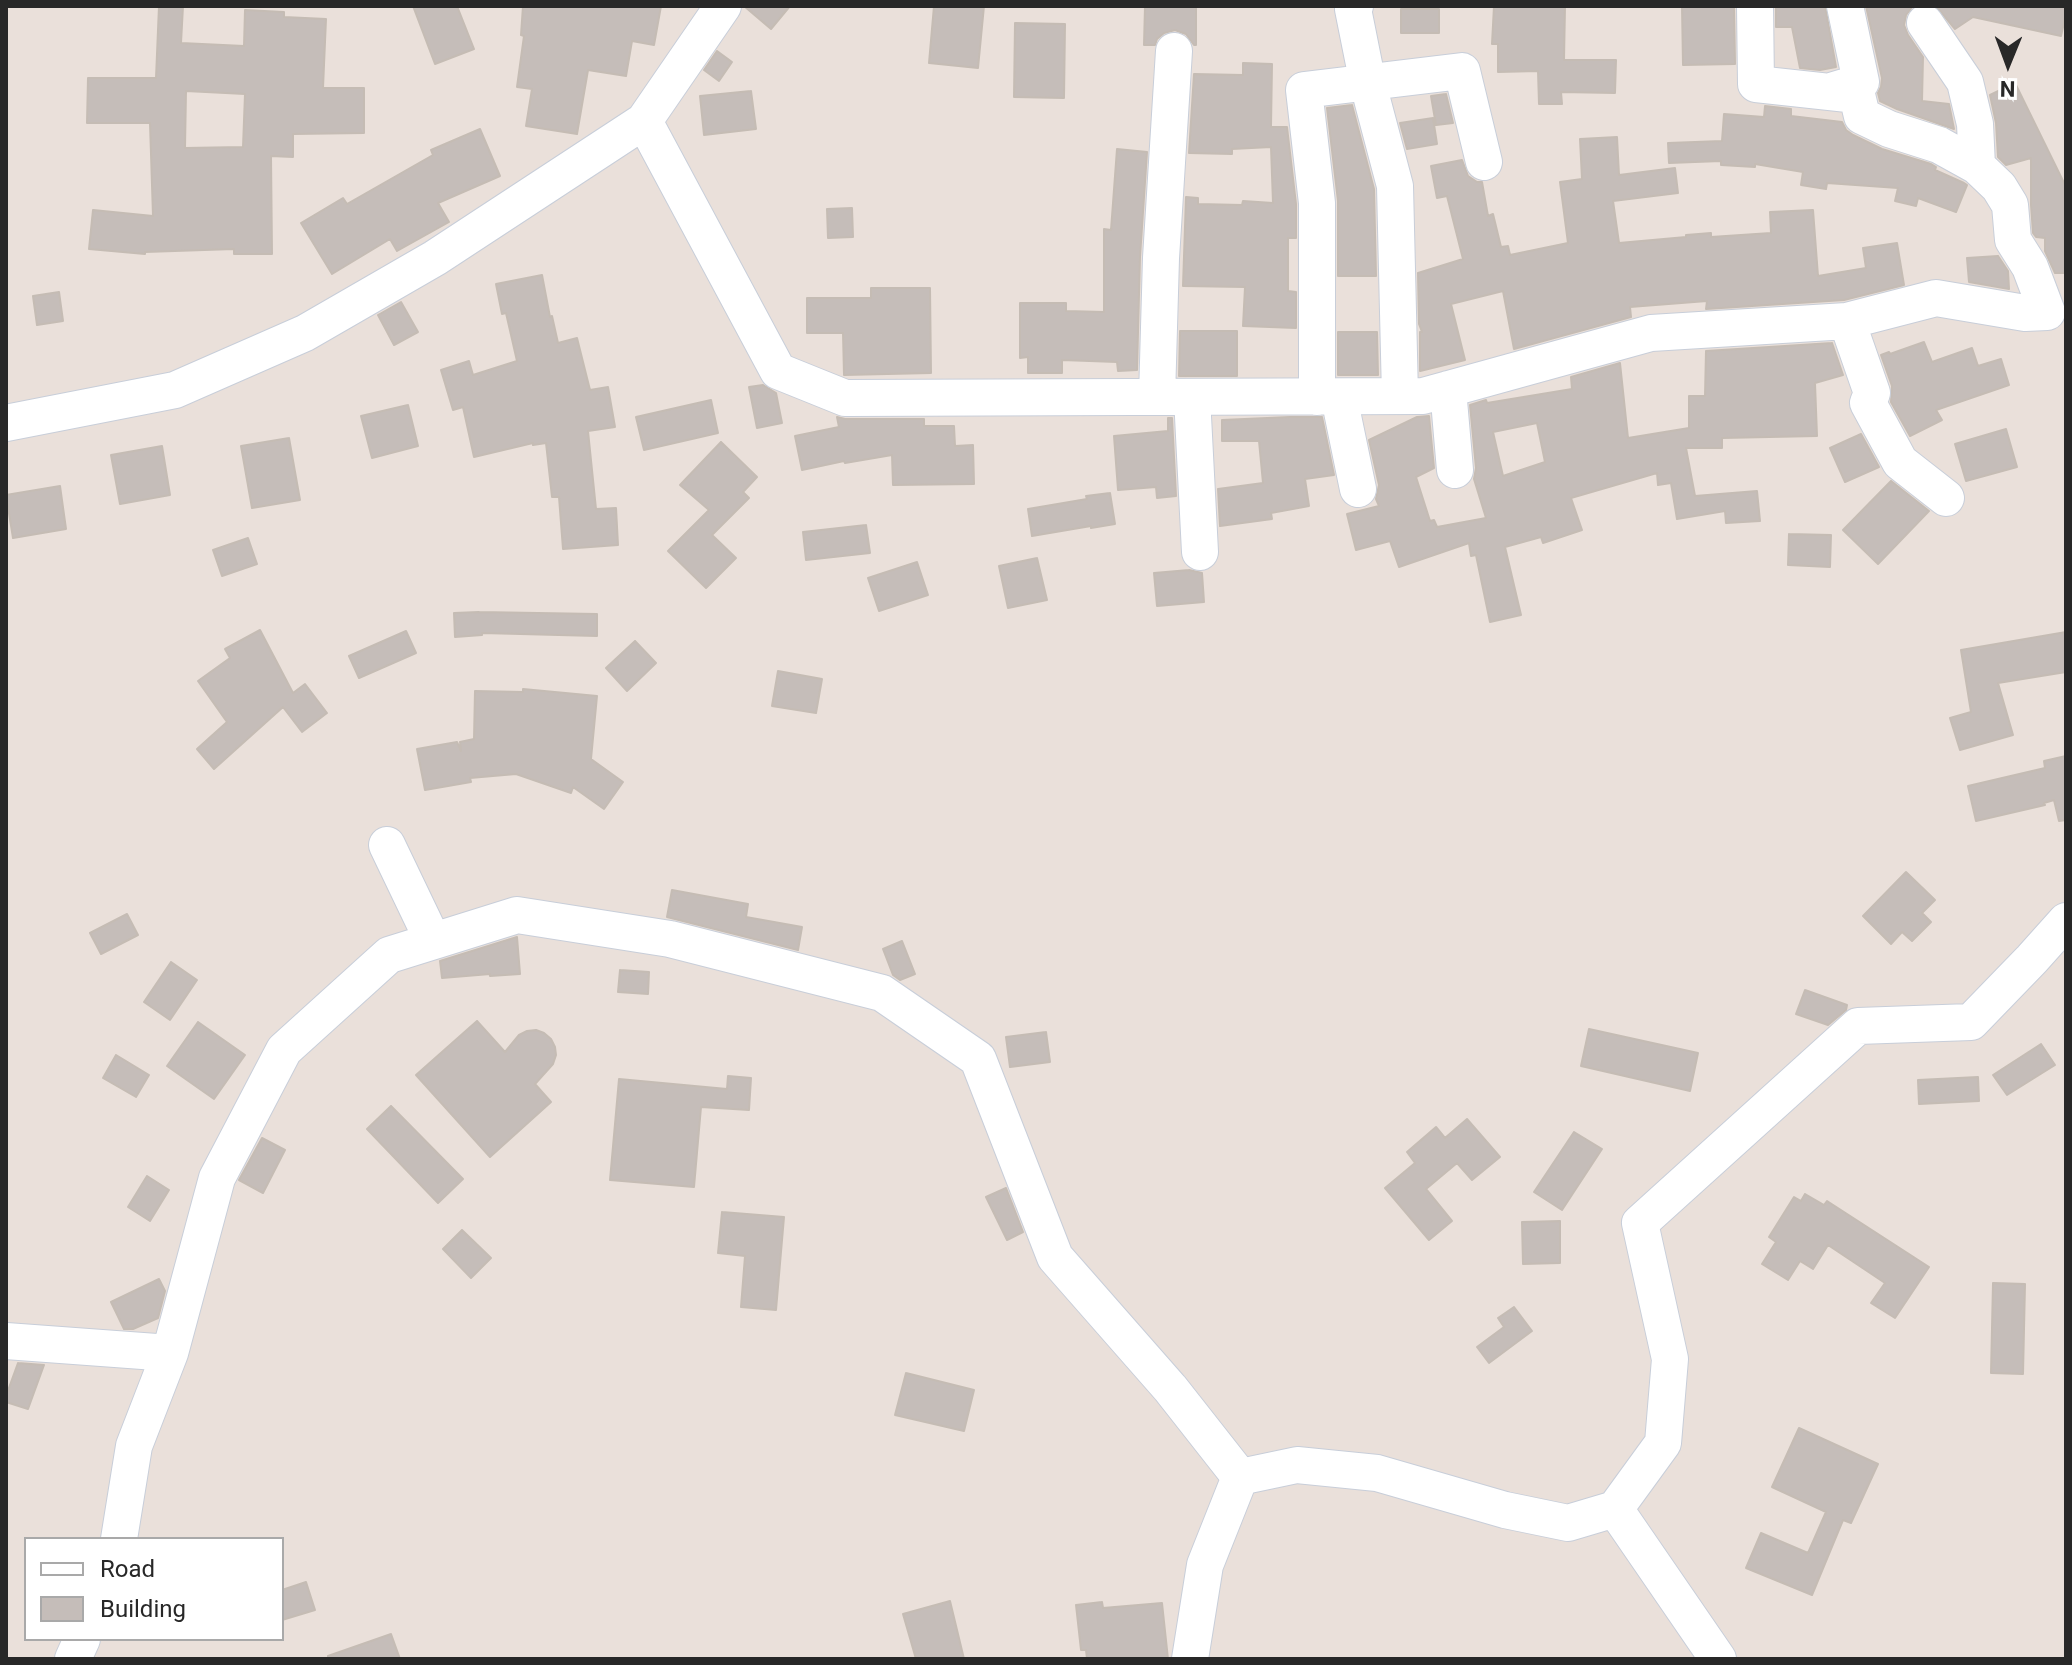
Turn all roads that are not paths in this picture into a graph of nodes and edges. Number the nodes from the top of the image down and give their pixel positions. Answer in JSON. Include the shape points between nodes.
{"nodes":[{"id":1,"x":723,"y":6,"type":"edge"},
{"id":2,"x":1355,"y":6,"type":"edge"},
{"id":3,"x":1755,"y":6,"type":"edge"},
{"id":4,"x":1845,"y":6,"type":"edge"},
{"id":5,"x":1925,"y":23,"type":"dead end"},
{"id":6,"x":1174,"y":51,"type":"dead end"},
{"id":7,"x":1368,"y":84,"type":"junction"},
{"id":8,"x":1831,"y":91,"type":"junction"},
{"id":9,"x":644,"y":121,"type":"junction"},
{"id":10,"x":1484,"y":162,"type":"dead end"},
{"id":11,"x":1977,"y":166,"type":"junction"},
{"id":12,"x":1847,"y":321,"type":"junction"},
{"id":13,"x":1448,"y":389,"type":"junction"},
{"id":14,"x":1400,"y":396,"type":"junction"},
{"id":15,"x":1174,"y":397,"type":"junction"},
{"id":16,"x":1328,"y":397,"type":"junction"},
{"id":17,"x":6,"y":423,"type":"edge"},
{"id":18,"x":1455,"y":470,"type":"dead end"},
{"id":19,"x":1358,"y":489,"type":"dead end"},
{"id":20,"x":1946,"y":498,"type":"dead end"},
{"id":21,"x":1200,"y":552,"type":"dead end"},
{"id":22,"x":387,"y":845,"type":"dead end"},
{"id":23,"x":2066,"y":921,"type":"edge"},
{"id":24,"x":433,"y":941,"type":"junction"},
{"id":25,"x":6,"y":1341,"type":"edge"},
{"id":26,"x":170,"y":1353,"type":"junction"},
{"id":27,"x":1240,"y":1477,"type":"junction"},
{"id":28,"x":1615,"y":1509,"type":"junction"},
{"id":29,"x":119,"y":1537,"type":"edge"},
{"id":30,"x":1190,"y":1659,"type":"edge"},
{"id":31,"x":1718,"y":1659,"type":"edge"}],
"edges":[{"from":1,"to":9,"type":"street"},
{"from":2,"to":7,"type":"street"},
{"from":3,"to":8,"type":"street","via":[[1756,84]]},
{"from":4,"to":8,"type":"street","via":[[1861,82]]},
{"from":5,"to":11,"type":"street","via":[[1965,82]]},
{"from":6,"to":15,"type":"street","via":[[1161,258]]},
{"from":7,"to":10,"type":"street","via":[[1462,71]]},
{"from":7,"to":14,"type":"street","via":[[1395,186]]},
{"from":7,"to":16,"type":"street","via":[[1304,90],[1317,203]]},
{"from":8,"to":11,"type":"street","via":[[1857,95],[1862,116],[1939,145]]},
{"from":9,"to":15,"type":"street","via":[[778,371],[845,398]]},
{"from":9,"to":17,"type":"street","via":[[435,258],[305,333],[175,390]]},
{"from":11,"to":12,"type":"street","via":[[2010,205],[2013,240],[2047,312],[1936,298]]},
{"from":12,"to":13,"type":"street","via":[[1651,333]]},
{"from":12,"to":20,"type":"street","via":[[1872,393],[1868,403],[1900,462]]},
{"from":13,"to":14,"type":"street"},
{"from":13,"to":18,"type":"street"},
{"from":14,"to":16,"type":"street"},
{"from":15,"to":16,"type":"street"},
{"from":15,"to":21,"type":"street"},
{"from":16,"to":19,"type":"street"},
{"from":22,"to":24,"type":"street"},
{"from":23,"to":28,"type":"street","via":[[1971,1022],[1858,1026],[1640,1223],[1670,1359],[1663,1443]]},
{"from":24,"to":26,"type":"street","via":[[389,955],[284,1050],[217,1178]]},
{"from":24,"to":27,"type":"street","via":[[517,915],[670,939],[882,993],[978,1059],[1055,1257]]},
{"from":25,"to":26,"type":"street"},
{"from":26,"to":29,"type":"street","via":[[134,1446]]},
{"from":27,"to":28,"type":"street","via":[[1297,1465],[1377,1473],[1568,1523]]},
{"from":27,"to":30,"type":"street","via":[[1205,1565]]},
{"from":28,"to":31,"type":"street"}]}
